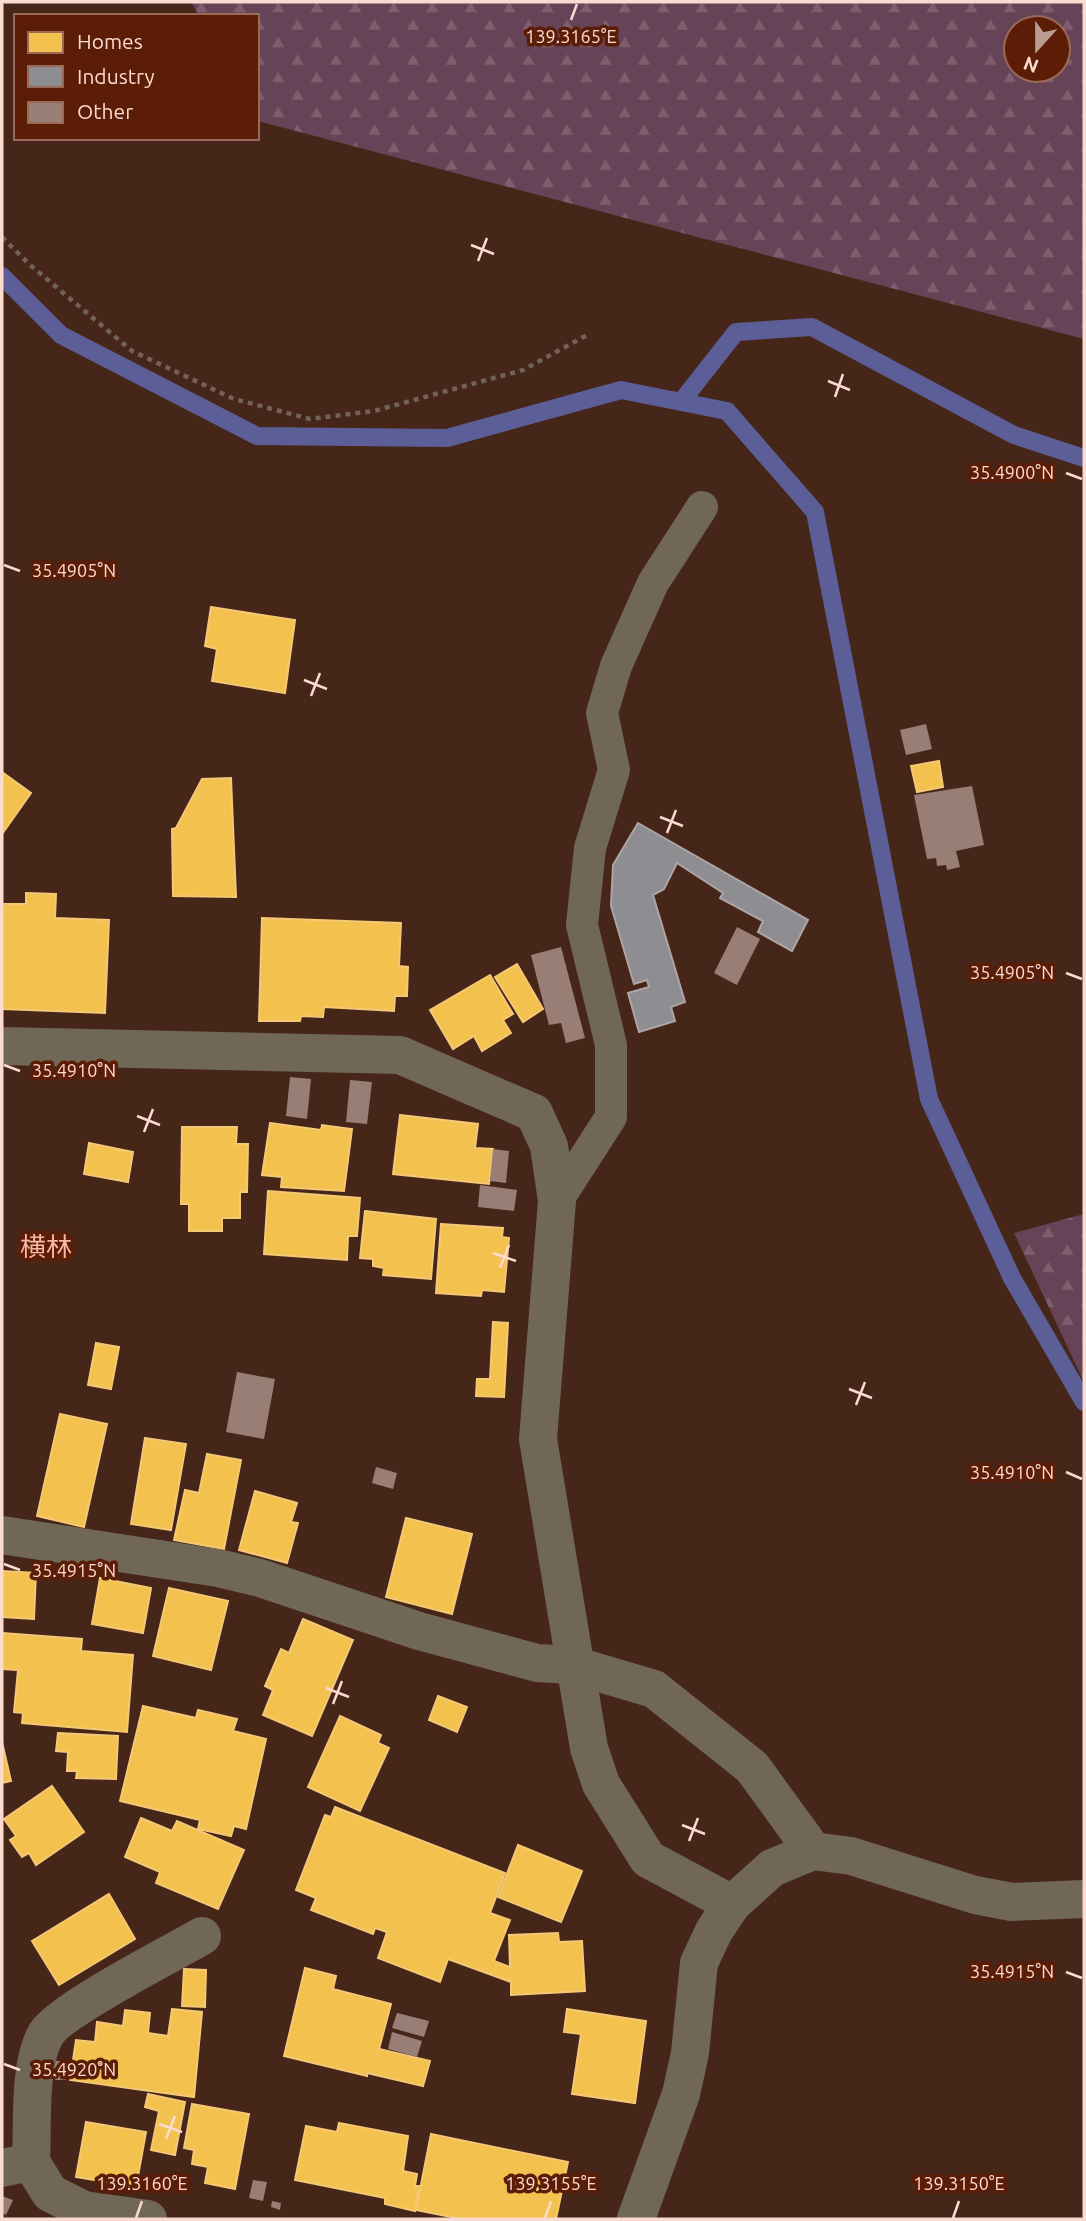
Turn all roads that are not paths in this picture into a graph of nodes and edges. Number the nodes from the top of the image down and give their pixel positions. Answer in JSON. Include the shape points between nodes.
{"nodes":[{"id":1,"x":702,"y":507,"type":"dead end"},
{"id":2,"x":2,"y":1046,"type":"edge"},
{"id":3,"x":557,"y":1201,"type":"junction"},
{"id":4,"x":2,"y":1535,"type":"edge"},
{"id":5,"x":573,"y":1665,"type":"junction"},
{"id":6,"x":813,"y":1851,"type":"junction"},
{"id":7,"x":1084,"y":1899,"type":"edge"},
{"id":8,"x":732,"y":1904,"type":"junction"},
{"id":9,"x":202,"y":1936,"type":"dead end"},
{"id":10,"x":16,"y":2165,"type":"edge"},
{"id":11,"x":148,"y":2219,"type":"edge"},
{"id":12,"x":636,"y":2219,"type":"edge"}],
"edges":[{"from":1,"to":3,"type":"lane","via":[[653,583],[616,666],[602,713],[614,770],[590,848],[582,925],[611,1045],[611,1117]]},
{"from":2,"to":3,"type":"street","via":[[400,1055],[534,1113],[549,1146]]},
{"from":3,"to":5,"type":"street","via":[[537,1439]]},
{"from":4,"to":5,"type":"street","via":[[218,1567],[537,1663]]},
{"from":5,"to":6,"type":"street","via":[[654,1689],[752,1768]]},
{"from":5,"to":8,"type":"street","via":[[589,1748],[601,1783],[648,1858]]},
{"from":6,"to":7,"type":"street","via":[[851,1856],[1012,1902]]},
{"from":6,"to":8,"type":"street","via":[[772,1868]]},
{"from":8,"to":12,"type":"street","via":[[699,1963],[681,2094]]},
{"from":9,"to":10,"type":"street","via":[[81,2006],[47,2032]]},
{"from":10,"to":11,"type":"street","via":[[51,2193],[84,2210]]}]}
